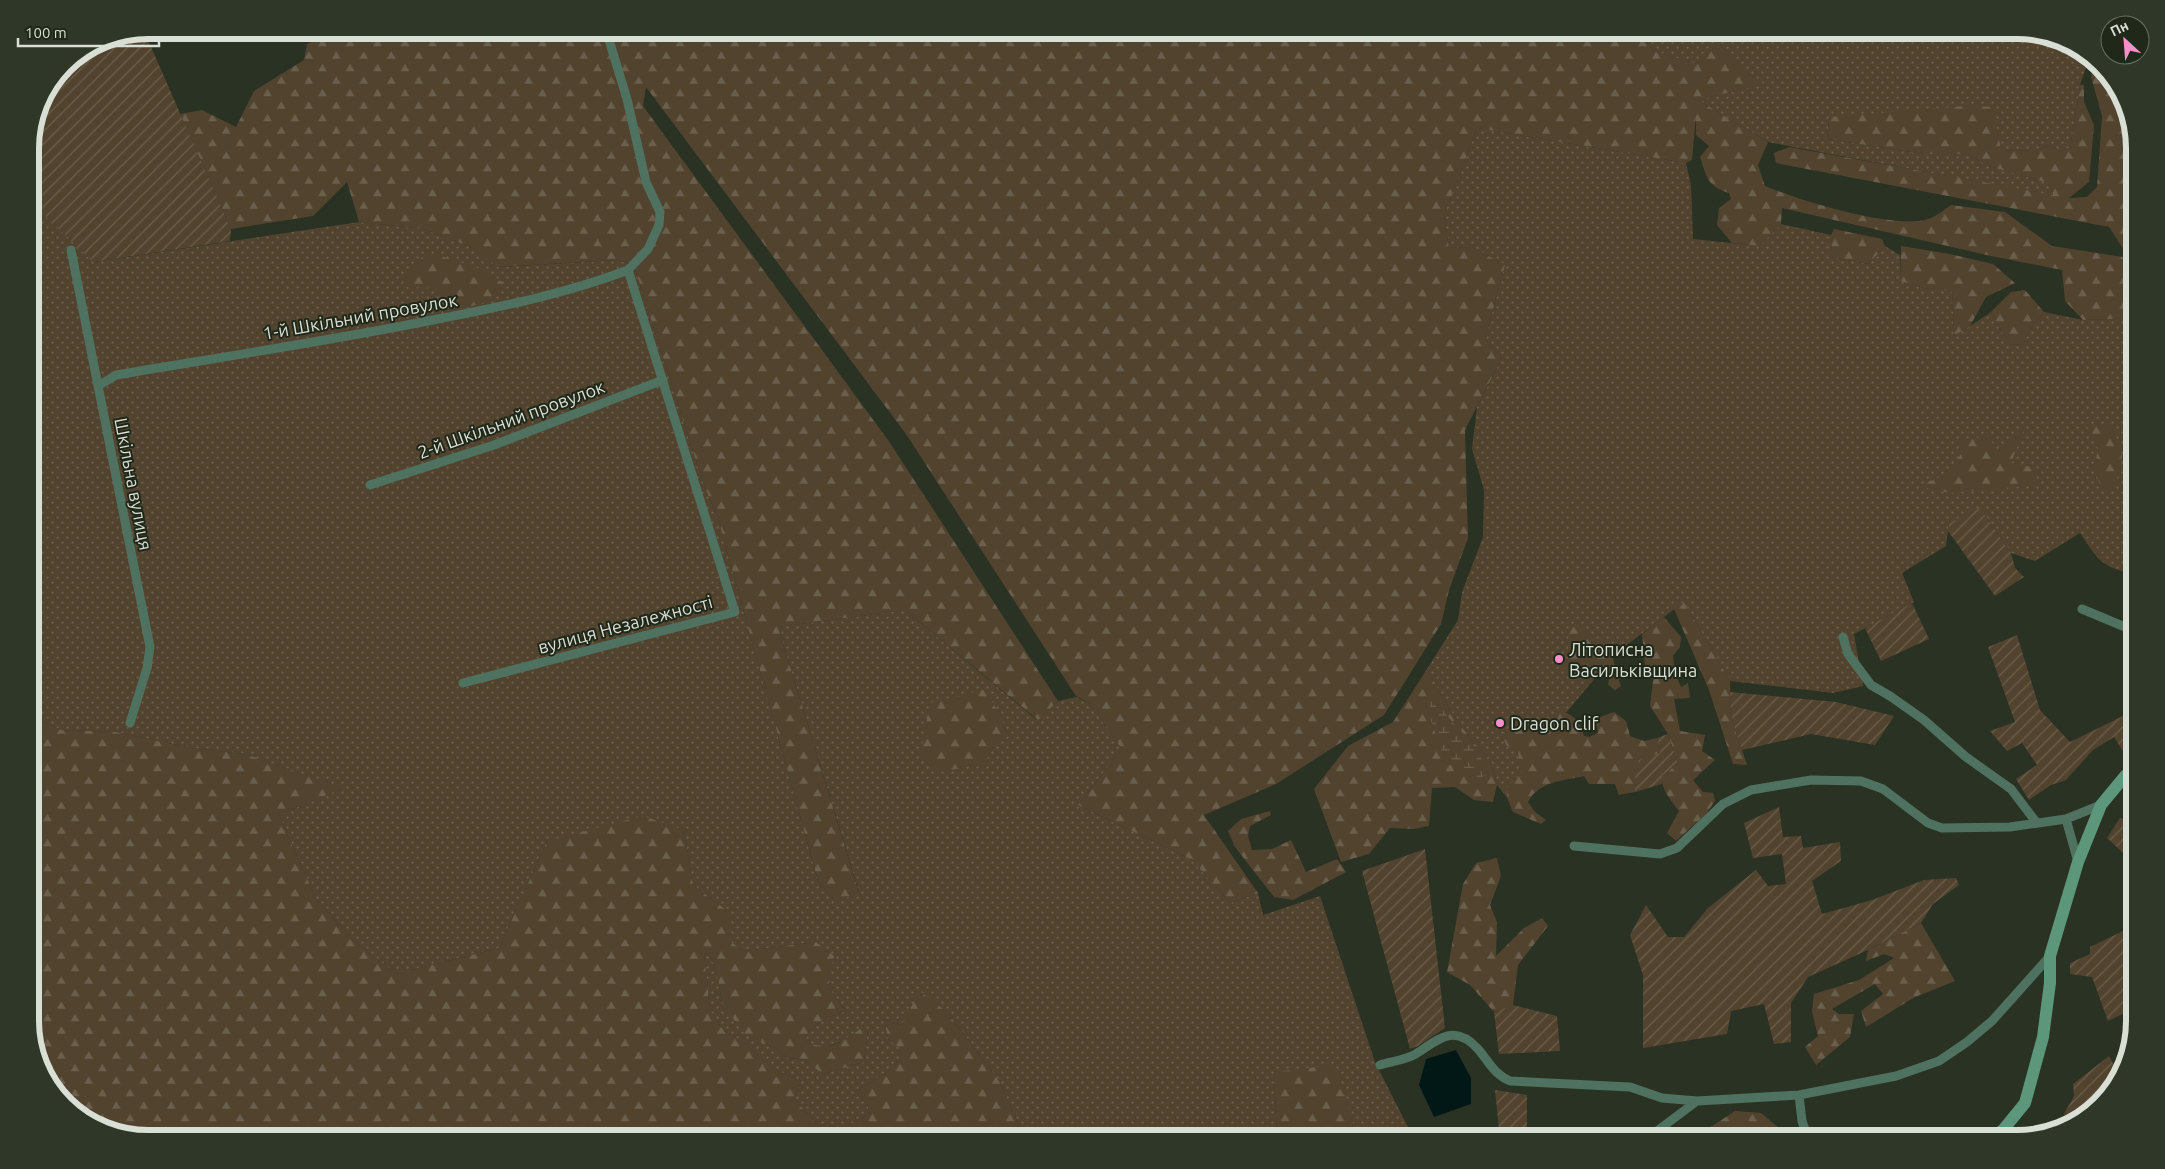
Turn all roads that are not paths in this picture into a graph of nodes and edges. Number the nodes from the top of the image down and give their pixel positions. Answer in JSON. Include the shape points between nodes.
{"nodes":[{"id":1,"x":609,"y":39,"type":"edge"},
{"id":2,"x":71,"y":250,"type":"dead end"},
{"id":3,"x":628,"y":270,"type":"junction"},
{"id":4,"x":663,"y":380,"type":"junction"},
{"id":5,"x":98,"y":386,"type":"junction"},
{"id":6,"x":370,"y":485,"type":"dead end"},
{"id":7,"x":2082,"y":609,"type":"dead end"},
{"id":8,"x":2126,"y":628,"type":"edge"},
{"id":9,"x":1843,"y":637,"type":"dead end"},
{"id":10,"x":463,"y":683,"type":"dead end"},
{"id":11,"x":130,"y":723,"type":"dead end"},
{"id":12,"x":2126,"y":775,"type":"edge"},
{"id":13,"x":2101,"y":805,"type":"junction"},
{"id":14,"x":2066,"y":819,"type":"junction"},
{"id":15,"x":2036,"y":822,"type":"junction"},
{"id":16,"x":1574,"y":846,"type":"dead end"},
{"id":17,"x":2078,"y":862,"type":"junction"},
{"id":18,"x":2050,"y":956,"type":"junction"},
{"id":19,"x":1380,"y":1065,"type":"dead end"},
{"id":20,"x":1798,"y":1095,"type":"junction"},
{"id":21,"x":1697,"y":1102,"type":"junction"},
{"id":22,"x":1659,"y":1130,"type":"edge"},
{"id":23,"x":1805,"y":1130,"type":"edge"},
{"id":24,"x":2003,"y":1130,"type":"edge"}],
"edges":[{"from":1,"to":3,"type":"street","via":[[627,99],[646,182],[660,212],[659,226],[648,248]]},
{"from":2,"to":5,"type":"street","name":"Шкільна вулиця"},
{"from":3,"to":4,"type":"street"},
{"from":3,"to":5,"type":"street","name":"1-й Шкільний провулок","via":[[602,280],[483,310],[344,338],[116,375]]},
{"from":4,"to":6,"type":"street","name":"2-й Шкільний провулок","via":[[494,445]]},
{"from":4,"to":10,"type":"street","name":"вулиця Незалежності","via":[[735,612]]},
{"from":5,"to":11,"type":"street","name":"Шкільна вулиця","via":[[150,647]]},
{"from":7,"to":8,"type":"street"},
{"from":9,"to":15,"type":"street","via":[[1848,654],[1871,686],[1924,720],[1966,757],[2012,789]]},
{"from":12,"to":13,"type":"street"},
{"from":13,"to":14,"type":"street"},
{"from":13,"to":17,"type":"street"},
{"from":14,"to":15,"type":"street"},
{"from":14,"to":17,"type":"street"},
{"from":15,"to":16,"type":"street","via":[[2010,827],[1942,828],[1921,819],[1883,789],[1862,781],[1811,780],[1751,790],[1722,804],[1677,848],[1660,854]]},
{"from":17,"to":18,"type":"street"},
{"from":18,"to":20,"type":"street","via":[[1992,1021],[1940,1061],[1896,1076]]},
{"from":18,"to":24,"type":"street","via":[[2043,1037],[2025,1103]]},
{"from":19,"to":21,"type":"street","via":[[1412,1056],[1441,1036],[1458,1036],[1477,1048],[1489,1066],[1510,1081],[1630,1087],[1662,1098]]},
{"from":20,"to":21,"type":"street"},
{"from":20,"to":23,"type":"street"},
{"from":21,"to":22,"type":"street"}]}
